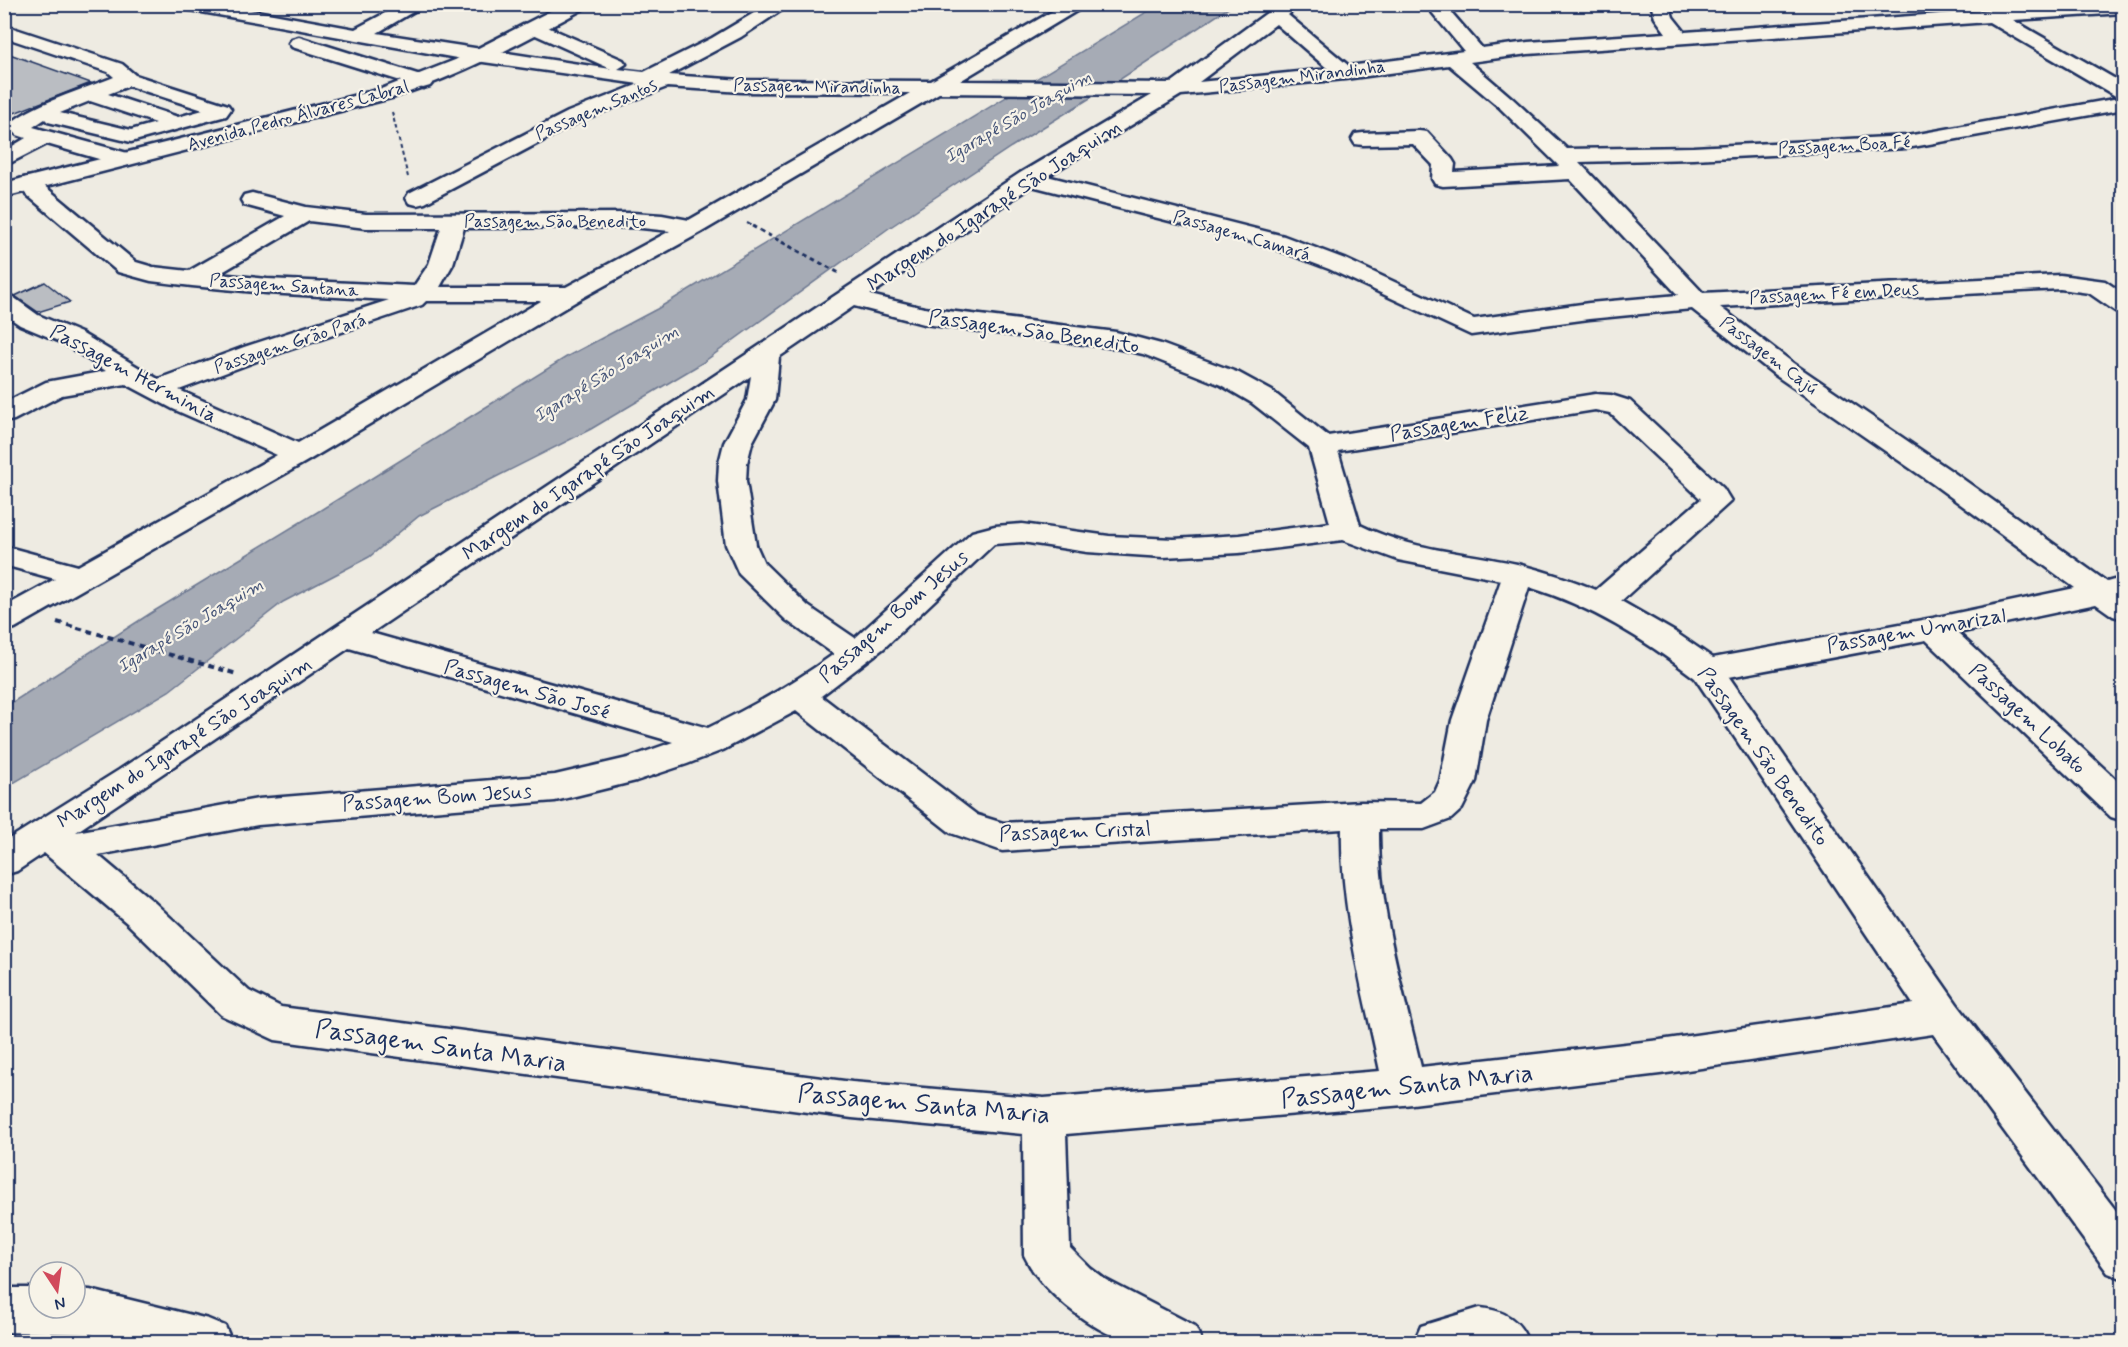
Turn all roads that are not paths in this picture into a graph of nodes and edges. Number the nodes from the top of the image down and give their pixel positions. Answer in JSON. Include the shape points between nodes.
{"nodes":[{"id":1,"x":177,"y":4,"type":"edge"},
{"id":2,"x":185,"y":4,"type":"edge"},
{"id":3,"x":417,"y":4,"type":"edge"},
{"id":4,"x":579,"y":4,"type":"edge"},
{"id":5,"x":782,"y":4,"type":"edge"},
{"id":6,"x":1079,"y":4,"type":"edge"},
{"id":7,"x":1434,"y":4,"type":"edge"},
{"id":8,"x":1660,"y":4,"type":"edge"},
{"id":9,"x":2014,"y":4,"type":"edge"},
{"id":10,"x":2124,"y":7,"type":"edge"},
{"id":11,"x":1283,"y":9,"type":"edge"},
{"id":12,"x":2033,"y":14,"type":"junction"},
{"id":13,"x":1994,"y":17,"type":"junction"},
{"id":14,"x":536,"y":28,"type":"junction"},
{"id":15,"x":4,"y":31,"type":"edge"},
{"id":16,"x":359,"y":35,"type":"junction"},
{"id":17,"x":25,"y":37,"type":"junction"},
{"id":18,"x":1680,"y":37,"type":"junction"},
{"id":19,"x":4,"y":45,"type":"edge"},
{"id":20,"x":415,"y":46,"type":"junction"},
{"id":21,"x":1464,"y":55,"type":"junction"},
{"id":22,"x":480,"y":58,"type":"junction"},
{"id":23,"x":378,"y":67,"type":"junction"},
{"id":24,"x":1344,"y":73,"type":"junction"},
{"id":25,"x":659,"y":78,"type":"junction"},
{"id":26,"x":128,"y":79,"type":"junction"},
{"id":27,"x":423,"y":82,"type":"junction"},
{"id":28,"x":933,"y":86,"type":"junction"},
{"id":29,"x":1168,"y":89,"type":"junction"},
{"id":30,"x":2124,"y":93,"type":"edge"},
{"id":31,"x":88,"y":94,"type":"junction"},
{"id":32,"x":2124,"y":104,"type":"edge"},
{"id":33,"x":39,"y":114,"type":"junction"},
{"id":34,"x":178,"y":124,"type":"junction"},
{"id":35,"x":44,"y":137,"type":"junction"},
{"id":36,"x":1363,"y":139,"type":"dead end"},
{"id":37,"x":123,"y":159,"type":"junction"},
{"id":38,"x":4,"y":160,"type":"edge"},
{"id":39,"x":1568,"y":164,"type":"junction"},
{"id":40,"x":1028,"y":178,"type":"junction"},
{"id":41,"x":28,"y":184,"type":"junction"},
{"id":42,"x":4,"y":190,"type":"edge"},
{"id":43,"x":417,"y":198,"type":"road end"},
{"id":44,"x":252,"y":200,"type":"dead end"},
{"id":45,"x":305,"y":214,"type":"junction"},
{"id":46,"x":454,"y":220,"type":"junction"},
{"id":47,"x":692,"y":228,"type":"junction"},
{"id":48,"x":192,"y":279,"type":"junction"},
{"id":49,"x":422,"y":294,"type":"junction"},
{"id":50,"x":571,"y":294,"type":"junction"},
{"id":51,"x":852,"y":298,"type":"junction"},
{"id":52,"x":1697,"y":301,"type":"junction"},
{"id":53,"x":4,"y":302,"type":"edge"},
{"id":54,"x":2124,"y":306,"type":"edge"},
{"id":55,"x":1480,"y":327,"type":"joint"},
{"id":56,"x":767,"y":352,"type":"junction"},
{"id":57,"x":130,"y":375,"type":"junction"},
{"id":58,"x":157,"y":389,"type":"junction"},
{"id":59,"x":4,"y":414,"type":"edge"},
{"id":60,"x":1322,"y":445,"type":"junction"},
{"id":61,"x":298,"y":454,"type":"junction"},
{"id":62,"x":1347,"y":530,"type":"junction"},
{"id":63,"x":4,"y":555,"type":"edge"},
{"id":64,"x":1518,"y":575,"type":"junction"},
{"id":65,"x":82,"y":577,"type":"junction"},
{"id":66,"x":2116,"y":596,"type":"edge"},
{"id":67,"x":1599,"y":604,"type":"junction"},
{"id":68,"x":4,"y":621,"type":"edge"},
{"id":69,"x":1933,"y":628,"type":"junction"},
{"id":70,"x":343,"y":636,"type":"junction"},
{"id":71,"x":856,"y":654,"type":"junction"},
{"id":72,"x":1707,"y":669,"type":"junction"},
{"id":73,"x":799,"y":696,"type":"junction"},
{"id":74,"x":711,"y":741,"type":"junction"},
{"id":75,"x":2124,"y":808,"type":"edge"},
{"id":76,"x":1361,"y":815,"type":"junction"},
{"id":77,"x":54,"y":841,"type":"junction"},
{"id":78,"x":4,"y":861,"type":"edge"},
{"id":79,"x":1943,"y":1016,"type":"junction"},
{"id":80,"x":1404,"y":1087,"type":"junction"},
{"id":81,"x":1044,"y":1117,"type":"junction"},
{"id":82,"x":2124,"y":1258,"type":"edge"},
{"id":83,"x":4,"y":1310,"type":"edge"},
{"id":84,"x":208,"y":1342,"type":"edge"},
{"id":85,"x":1179,"y":1342,"type":"edge"},
{"id":86,"x":1438,"y":1342,"type":"edge"},
{"id":87,"x":1504,"y":1342,"type":"edge"}],
"edges":[{"from":1,"to":23,"type":"street"},
{"from":2,"to":16,"type":"street"},
{"from":3,"to":16,"type":"street"},
{"from":4,"to":14,"type":"street","name":"Avenida Pedro Álvares Cabral"},
{"from":5,"to":25,"type":"street","name":"Passagem Santos"},
{"from":6,"to":28,"type":"street"},
{"from":7,"to":21,"type":"street","name":"Passagem Cajú"},
{"from":8,"to":18,"type":"street","via":[[1664,18]]},
{"from":9,"to":12,"type":"street"},
{"from":10,"to":12,"type":"street","name":"Passagem Mirandinha"},
{"from":11,"to":24,"type":"street"},
{"from":11,"to":29,"type":"street","name":"Margem do Igarapé São Joaquim"},
{"from":12,"to":13,"type":"street","name":"Passagem Mirandinha"},
{"from":13,"to":18,"type":"street","name":"Passagem Mirandinha"},
{"from":13,"to":30,"type":"street"},
{"from":14,"to":22,"type":"street","name":"Avenida Pedro Álvares Cabral"},
{"from":14,"to":25,"type":"street","via":[[589,53]]},
{"from":15,"to":17,"type":"street"},
{"from":16,"to":20,"type":"street"},
{"from":17,"to":19,"type":"street"},
{"from":17,"to":26,"type":"street","via":[[115,68]]},
{"from":18,"to":21,"type":"street","name":"Passagem Mirandinha"},
{"from":20,"to":22,"type":"street"},
{"from":20,"to":23,"type":"street"},
{"from":21,"to":24,"type":"street","name":"Passagem Mirandinha"},
{"from":21,"to":39,"type":"street","name":"Passagem Cajú"},
{"from":22,"to":25,"type":"street","name":"Passagem Mirandinha"},
{"from":22,"to":27,"type":"street","name":"Avenida Pedro Álvares Cabral"},
{"from":23,"to":27,"type":"street"},
{"from":24,"to":29,"type":"street","name":"Passagem Mirandinha","via":[[1258,84]]},
{"from":25,"to":28,"type":"street","name":"Passagem Mirandinha","via":[[742,86]]},
{"from":25,"to":43,"type":"street","name":"Passagem Santos","via":[[575,116]]},
{"from":26,"to":31,"type":"street"},
{"from":26,"to":34,"type":"street","via":[[220,109]]},
{"from":27,"to":37,"type":"street","name":"Avenida Pedro Álvares Cabral"},
{"from":28,"to":29,"type":"street","name":"Passagem Mirandinha"},
{"from":28,"to":47,"type":"street"},
{"from":29,"to":40,"type":"street","name":"Margem do Igarapé São Joaquim"},
{"from":31,"to":33,"type":"street"},
{"from":31,"to":34,"type":"street"},
{"from":32,"to":39,"type":"street","name":"Passagem Boa Fé","via":[[1907,142]]},
{"from":33,"to":34,"type":"street","via":[[131,136]]},
{"from":33,"to":35,"type":"street","via":[[20,126]]},
{"from":35,"to":37,"type":"street"},
{"from":35,"to":38,"type":"street"},
{"from":36,"to":39,"type":"street","name":"Passagem Boa Fé","via":[[1419,137],[1444,164],[1443,179]]},
{"from":37,"to":41,"type":"street","name":"Avenida Pedro Álvares Cabral"},
{"from":39,"to":52,"type":"street","name":"Passagem Cajú"},
{"from":40,"to":51,"type":"street","name":"Margem do Igarapé São Joaquim"},
{"from":40,"to":55,"type":"street","name":"Passagem Camará","via":[[1275,241],[1337,264],[1462,325]]},
{"from":41,"to":42,"type":"street","name":"Avenida Pedro Álvares Cabral"},
{"from":41,"to":48,"type":"street","name":"Passagem Santana","via":[[127,267]]},
{"from":44,"to":45,"type":"street","name":"Passagem São Benedito"},
{"from":45,"to":46,"type":"street","name":"Passagem São Benedito","via":[[366,221]]},
{"from":45,"to":48,"type":"street"},
{"from":46,"to":47,"type":"street","name":"Passagem São Benedito","via":[[632,220]]},
{"from":46,"to":49,"type":"street","name":"Passagem São Benedito","via":[[441,268]]},
{"from":47,"to":50,"type":"street"},
{"from":48,"to":49,"type":"street","name":"Passagem Santana"},
{"from":49,"to":50,"type":"street","name":"Passagem Santana"},
{"from":49,"to":58,"type":"street","name":"Passagem Grão Pará","via":[[395,308],[253,353]]},
{"from":50,"to":61,"type":"street"},
{"from":51,"to":56,"type":"street","name":"Margem do Igarapé São Joaquim"},
{"from":51,"to":60,"type":"street","name":"Passagem São Benedito","via":[[924,316],[1054,331],[1152,349],[1230,379],[1262,397]]},
{"from":52,"to":54,"type":"street","name":"Passagem Fé em Deus","via":[[1946,286],[2082,283],[2103,290]]},
{"from":52,"to":55,"type":"street","name":"Passagem Fé em Deus"},
{"from":52,"to":66,"type":"street","name":"Passagem Cajú","via":[[1784,369]]},
{"from":53,"to":57,"type":"street","name":"Passagem Herminia","via":[[29,320],[72,338]]},
{"from":56,"to":70,"type":"street","name":"Margem do Igarapé São Joaquim"},
{"from":56,"to":71,"type":"street","via":[[761,400],[738,443],[733,464],[741,545],[750,567],[797,613]]},
{"from":57,"to":58,"type":"street","name":"Passagem Herminia"},
{"from":57,"to":59,"type":"street","via":[[55,388]]},
{"from":58,"to":61,"type":"street","name":"Passagem Herminia"},
{"from":60,"to":62,"type":"street"},
{"from":60,"to":67,"type":"street","name":"Passagem Feliz","via":[[1595,402],[1620,407],[1716,501]]},
{"from":61,"to":65,"type":"street"},
{"from":62,"to":64,"type":"street","name":"Passagem São Benedito","via":[[1401,553]]},
{"from":62,"to":71,"type":"street","name":"Passagem Bom Jesus","via":[[1174,549],[1015,533],[992,535],[983,538]]},
{"from":63,"to":65,"type":"street"},
{"from":64,"to":67,"type":"street","name":"Passagem São Benedito"},
{"from":64,"to":76,"type":"street","name":"Passagem Cristal","via":[[1469,720],[1458,781],[1449,800],[1424,816]]},
{"from":65,"to":68,"type":"street"},
{"from":66,"to":69,"type":"street","name":"Passagem Umarizal"},
{"from":67,"to":72,"type":"street","name":"Passagem São Benedito","via":[[1678,647]]},
{"from":69,"to":72,"type":"street","name":"Passagem Umarizal"},
{"from":69,"to":75,"type":"street","name":"Passagem Lobato"},
{"from":70,"to":74,"type":"street","name":"Passagem São José"},
{"from":70,"to":77,"type":"street","name":"Margem do Igarapé São Joaquim","via":[[131,779]]},
{"from":71,"to":73,"type":"street","name":"Passagem Bom Jesus"},
{"from":72,"to":79,"type":"street","name":"Passagem São Benedito"},
{"from":73,"to":74,"type":"street","name":"Passagem Bom Jesus"},
{"from":73,"to":76,"type":"street","name":"Passagem Cristal","via":[[964,824],[1002,837]]},
{"from":74,"to":77,"type":"street","name":"Passagem Bom Jesus","via":[[599,780],[555,788],[258,812]]},
{"from":76,"to":80,"type":"street","via":[[1360,860],[1370,924]]},
{"from":77,"to":78,"type":"street","name":"Margem do Igarapé São Joaquim"},
{"from":77,"to":81,"type":"street","name":"Passagem Santa Maria","via":[[141,913],[235,1004],[275,1023],[852,1100]]},
{"from":79,"to":80,"type":"street","name":"Passagem Santa Maria","via":[[1660,1057]]},
{"from":79,"to":82,"type":"street","name":"Passagem São Benedito"},
{"from":80,"to":81,"type":"street","name":"Passagem Santa Maria"},
{"from":81,"to":85,"type":"street","via":[[1047,1255],[1060,1273],[1104,1303]]},
{"from":83,"to":84,"type":"street","via":[[90,1312]]},
{"from":86,"to":87,"type":"street","via":[[1480,1331],[1492,1332]]}]}
